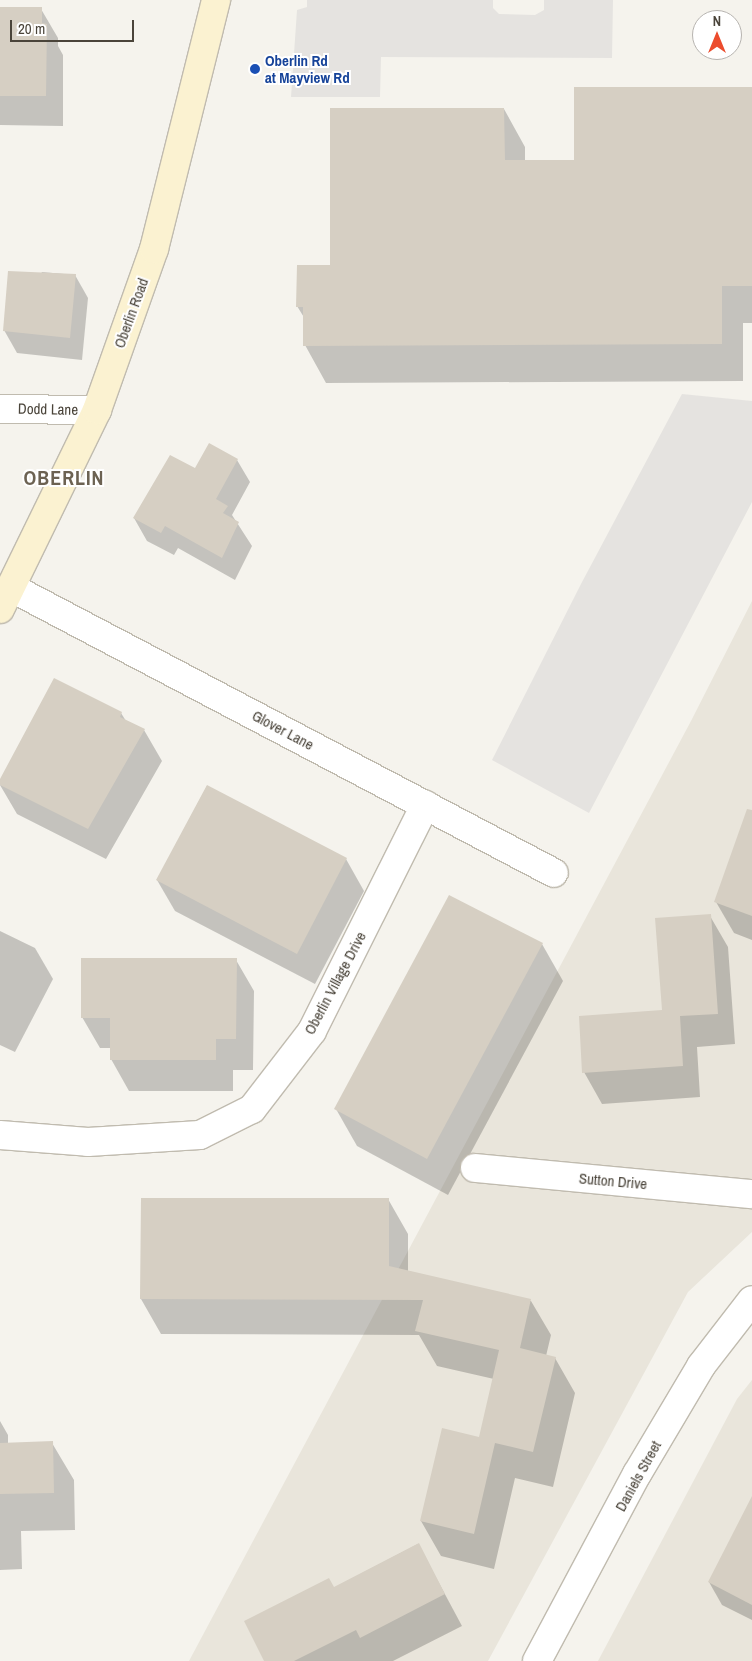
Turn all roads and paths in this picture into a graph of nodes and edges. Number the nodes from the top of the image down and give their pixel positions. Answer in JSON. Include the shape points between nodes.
{"nodes":[{"id":1,"x":216,"y":0,"type":"edge"},
{"id":2,"x":0,"y":408,"type":"edge"},
{"id":3,"x":97,"y":410,"type":"junction"},
{"id":4,"x":6,"y":598,"type":"edge"},
{"id":5,"x":425,"y":805,"type":"junction"},
{"id":6,"x":554,"y":873,"type":"dead end"},
{"id":7,"x":0,"y":1135,"type":"edge"},
{"id":8,"x":475,"y":1168,"type":"dead end"},
{"id":9,"x":752,"y":1194,"type":"edge"},
{"id":10,"x":752,"y":1300,"type":"edge"},
{"id":11,"x":537,"y":1661,"type":"edge"}],
"edges":[{"from":1,"to":3,"type":"main road","name":"Oberlin Road","via":[[154,249]]},
{"from":2,"to":3,"type":"street","name":"Dodd Lane"},
{"from":3,"to":4,"type":"main road","name":"Oberlin Road"},
{"from":4,"to":5,"type":"street","name":"Glover Lane"},
{"from":5,"to":6,"type":"street","name":"Glover Lane"},
{"from":5,"to":7,"type":"street","name":"Oberlin Village Drive","via":[[312,1031],[252,1109],[200,1135],[88,1142]]},
{"from":8,"to":9,"type":"street","name":"Sutton Drive"},
{"from":10,"to":11,"type":"street","name":"Daniels Street","via":[[702,1366],[642,1466]]}]}
